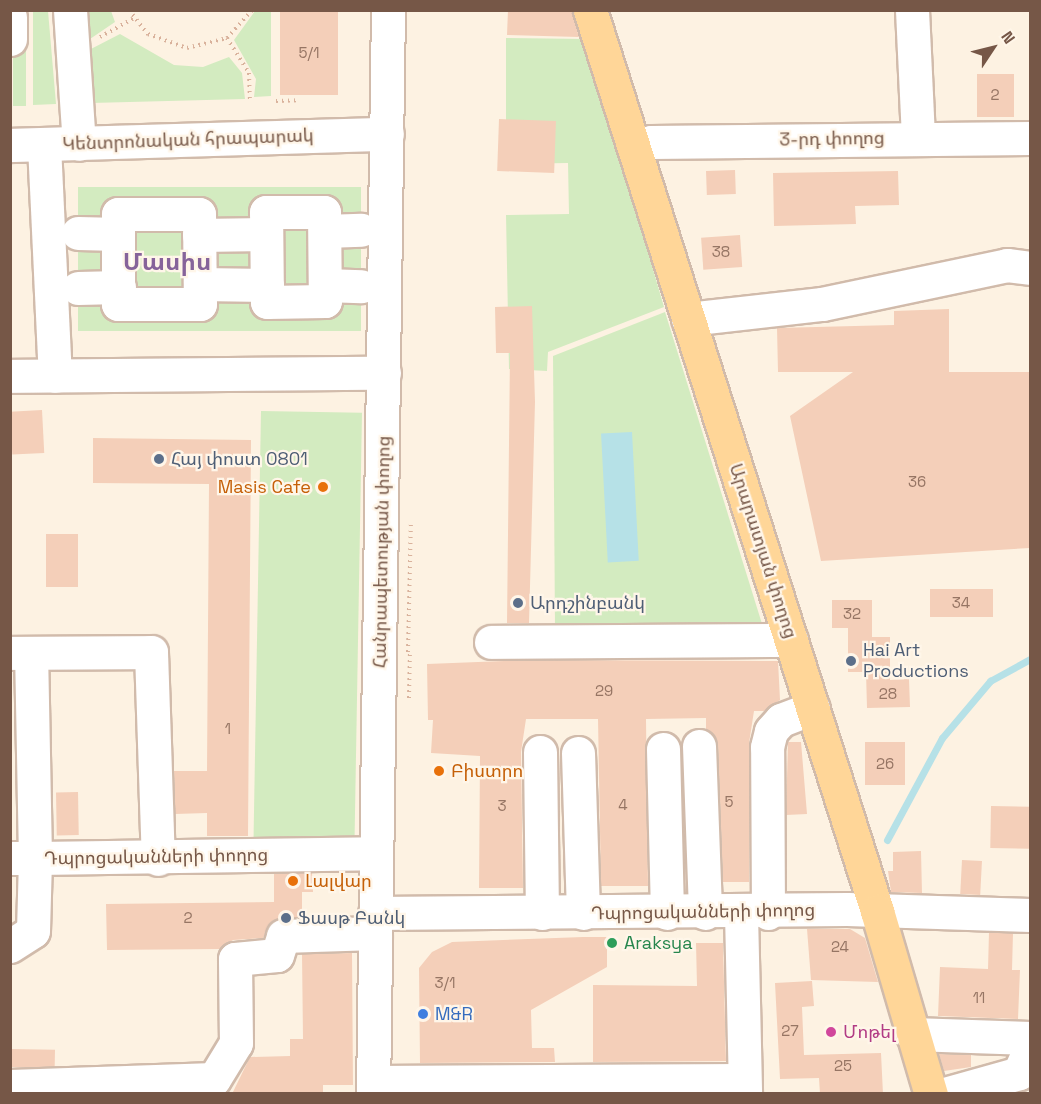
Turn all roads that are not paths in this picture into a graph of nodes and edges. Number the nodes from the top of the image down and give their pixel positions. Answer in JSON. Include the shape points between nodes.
{"nodes":[{"id":1,"x":70,"y":10,"type":"edge"},
{"id":2,"x":388,"y":10,"type":"edge"},
{"id":3,"x":590,"y":10,"type":"edge"},
{"id":4,"x":912,"y":10,"type":"edge"},
{"id":5,"x":10,"y":17,"type":"edge"},
{"id":6,"x":10,"y":39,"type":"edge"},
{"id":7,"x":387,"y":134,"type":"junction"},
{"id":8,"x":918,"y":137,"type":"junction"},
{"id":9,"x":1030,"y":138,"type":"edge"},
{"id":10,"x":79,"y":144,"type":"junction"},
{"id":11,"x":10,"y":145,"type":"edge"},
{"id":12,"x":45,"y":145,"type":"junction"},
{"id":13,"x":634,"y":147,"type":"junction"},
{"id":14,"x":361,"y":230,"type":"dead end"},
{"id":15,"x":325,"y":231,"type":"junction"},
{"id":16,"x":78,"y":233,"type":"dead end"},
{"id":17,"x":118,"y":234,"type":"junction"},
{"id":18,"x":266,"y":234,"type":"junction"},
{"id":19,"x":200,"y":235,"type":"junction"},
{"id":20,"x":1030,"y":268,"type":"edge"},
{"id":21,"x":200,"y":284,"type":"junction"},
{"id":22,"x":267,"y":285,"type":"junction"},
{"id":23,"x":325,"y":285,"type":"junction"},
{"id":24,"x":361,"y":286,"type":"dead end"},
{"id":25,"x":119,"y":287,"type":"junction"},
{"id":26,"x":78,"y":288,"type":"dead end"},
{"id":27,"x":688,"y":319,"type":"junction"},
{"id":28,"x":384,"y":373,"type":"junction"},
{"id":29,"x":10,"y":376,"type":"edge"},
{"id":30,"x":55,"y":376,"type":"junction"},
{"id":31,"x":791,"y":640,"type":"junction"},
{"id":32,"x":491,"y":642,"type":"dead end"},
{"id":33,"x":21,"y":653,"type":"edge"},
{"id":34,"x":813,"y":708,"type":"junction"},
{"id":35,"x":699,"y":746,"type":"dead end"},
{"id":36,"x":663,"y":748,"type":"dead end"},
{"id":37,"x":540,"y":752,"type":"dead end"},
{"id":38,"x":578,"y":753,"type":"dead end"},
{"id":39,"x":376,"y":853,"type":"junction"},
{"id":40,"x":23,"y":858,"type":"edge"},
{"id":41,"x":158,"y":859,"type":"junction"},
{"id":42,"x":877,"y":911,"type":"junction"},
{"id":43,"x":542,"y":913,"type":"junction"},
{"id":44,"x":583,"y":913,"type":"junction"},
{"id":45,"x":668,"y":913,"type":"junction"},
{"id":46,"x":705,"y":913,"type":"junction"},
{"id":47,"x":755,"y":913,"type":"junction"},
{"id":48,"x":1030,"y":915,"type":"edge"},
{"id":49,"x":375,"y":923,"type":"junction"},
{"id":50,"x":10,"y":946,"type":"edge"},
{"id":51,"x":912,"y":1034,"type":"junction"},
{"id":52,"x":1030,"y":1038,"type":"edge"},
{"id":53,"x":1030,"y":1048,"type":"edge"},
{"id":54,"x":10,"y":1086,"type":"edge"},
{"id":55,"x":744,"y":1087,"type":"edge"},
{"id":56,"x":373,"y":1088,"type":"edge"},
{"id":57,"x":522,"y":1088,"type":"edge"},
{"id":58,"x":931,"y":1094,"type":"edge"},
{"id":59,"x":945,"y":1094,"type":"edge"}],
"edges":[{"from":1,"to":10,"type":"street"},
{"from":2,"to":7,"type":"street","name":"Հանրապետության փողոց"},
{"from":3,"to":13,"type":"main road","name":"Արարատյան փողոց"},
{"from":4,"to":8,"type":"street"},
{"from":5,"to":6,"type":"street"},
{"from":7,"to":10,"type":"street","name":"Կենտրոնական հրապարակ"},
{"from":7,"to":28,"type":"street","name":"Հանրապետության փողոց"},
{"from":8,"to":9,"type":"street","name":"3-րդ փողոց"},
{"from":8,"to":13,"type":"street","name":"3-րդ փողոց","via":[[651,142]]},
{"from":10,"to":12,"type":"street","name":"Կենտրոնական հրապարակ"},
{"from":11,"to":12,"type":"street"},
{"from":12,"to":30,"type":"street","name":"Կենտրոնական հրապարակ"},
{"from":13,"to":27,"type":"main road","name":"Արարատյան փողոց"},
{"from":14,"to":15,"type":"street"},
{"from":15,"to":18,"type":"street","via":[[324,212],[266,212]]},
{"from":15,"to":23,"type":"street"},
{"from":16,"to":17,"type":"street"},
{"from":17,"to":19,"type":"street","via":[[118,214],[199,214]]},
{"from":17,"to":25,"type":"street"},
{"from":18,"to":19,"type":"street"},
{"from":18,"to":22,"type":"street"},
{"from":19,"to":21,"type":"street"},
{"from":20,"to":27,"type":"street","via":[[1007,265],[822,304]]},
{"from":21,"to":22,"type":"street"},
{"from":21,"to":25,"type":"street","via":[[200,304],[118,304]]},
{"from":22,"to":23,"type":"street","via":[[267,302],[325,301]]},
{"from":23,"to":24,"type":"street"},
{"from":25,"to":26,"type":"street"},
{"from":27,"to":31,"type":"main road","name":"Արարատյան փողոց"},
{"from":28,"to":30,"type":"street"},
{"from":28,"to":39,"type":"street","name":"Հանրապետության փողոց"},
{"from":29,"to":30,"type":"street"},
{"from":31,"to":32,"type":"street"},
{"from":31,"to":34,"type":"main road","name":"Արարատյան փողոց"},
{"from":33,"to":40,"type":"street"},
{"from":33,"to":41,"type":"street","via":[[151,652]]},
{"from":34,"to":42,"type":"main road","name":"Արարատյան փողոց"},
{"from":34,"to":47,"type":"street","via":[[781,720],[771,731]]},
{"from":35,"to":46,"type":"street"},
{"from":36,"to":45,"type":"street"},
{"from":37,"to":43,"type":"street"},
{"from":38,"to":44,"type":"street"},
{"from":39,"to":41,"type":"street","name":"Դպրոցականների փողոց"},
{"from":39,"to":49,"type":"street","name":"Հանրապետության փողոց"},
{"from":40,"to":41,"type":"street","name":"Դպրոցականների փողոց"},
{"from":40,"to":50,"type":"street","name":"Դպրոցականների փողոց","via":[[33,931]]},
{"from":42,"to":47,"type":"street","name":"Դպրոցականների փողոց"},
{"from":42,"to":48,"type":"street","name":"Դպրոցականների փողոց"},
{"from":42,"to":51,"type":"main road","name":"Արարատյան փողոց"},
{"from":43,"to":44,"type":"street","name":"Դպրոցականների փողոց"},
{"from":43,"to":49,"type":"street","name":"Դպրոցականների փողոց"},
{"from":44,"to":45,"type":"street","name":"Դպրոցականների փողոց"},
{"from":45,"to":46,"type":"street","name":"Դպրոցականների փողոց"},
{"from":46,"to":47,"type":"street","name":"Դպրոցականների փողոց"},
{"from":47,"to":55,"type":"street"},
{"from":49,"to":54,"type":"street","name":"Դպրոցականների փողոց","via":[[284,936],[277,955],[235,959],[236,1043],[214,1079]]},
{"from":49,"to":56,"type":"street","name":"Հանրապետության փողոց"},
{"from":51,"to":52,"type":"street"},
{"from":51,"to":58,"type":"main road","name":"Արարատյան փողոց"},
{"from":53,"to":59,"type":"street","via":[[1019,1073]]},
{"from":55,"to":57,"type":"street"},
{"from":56,"to":57,"type":"street"}]}
